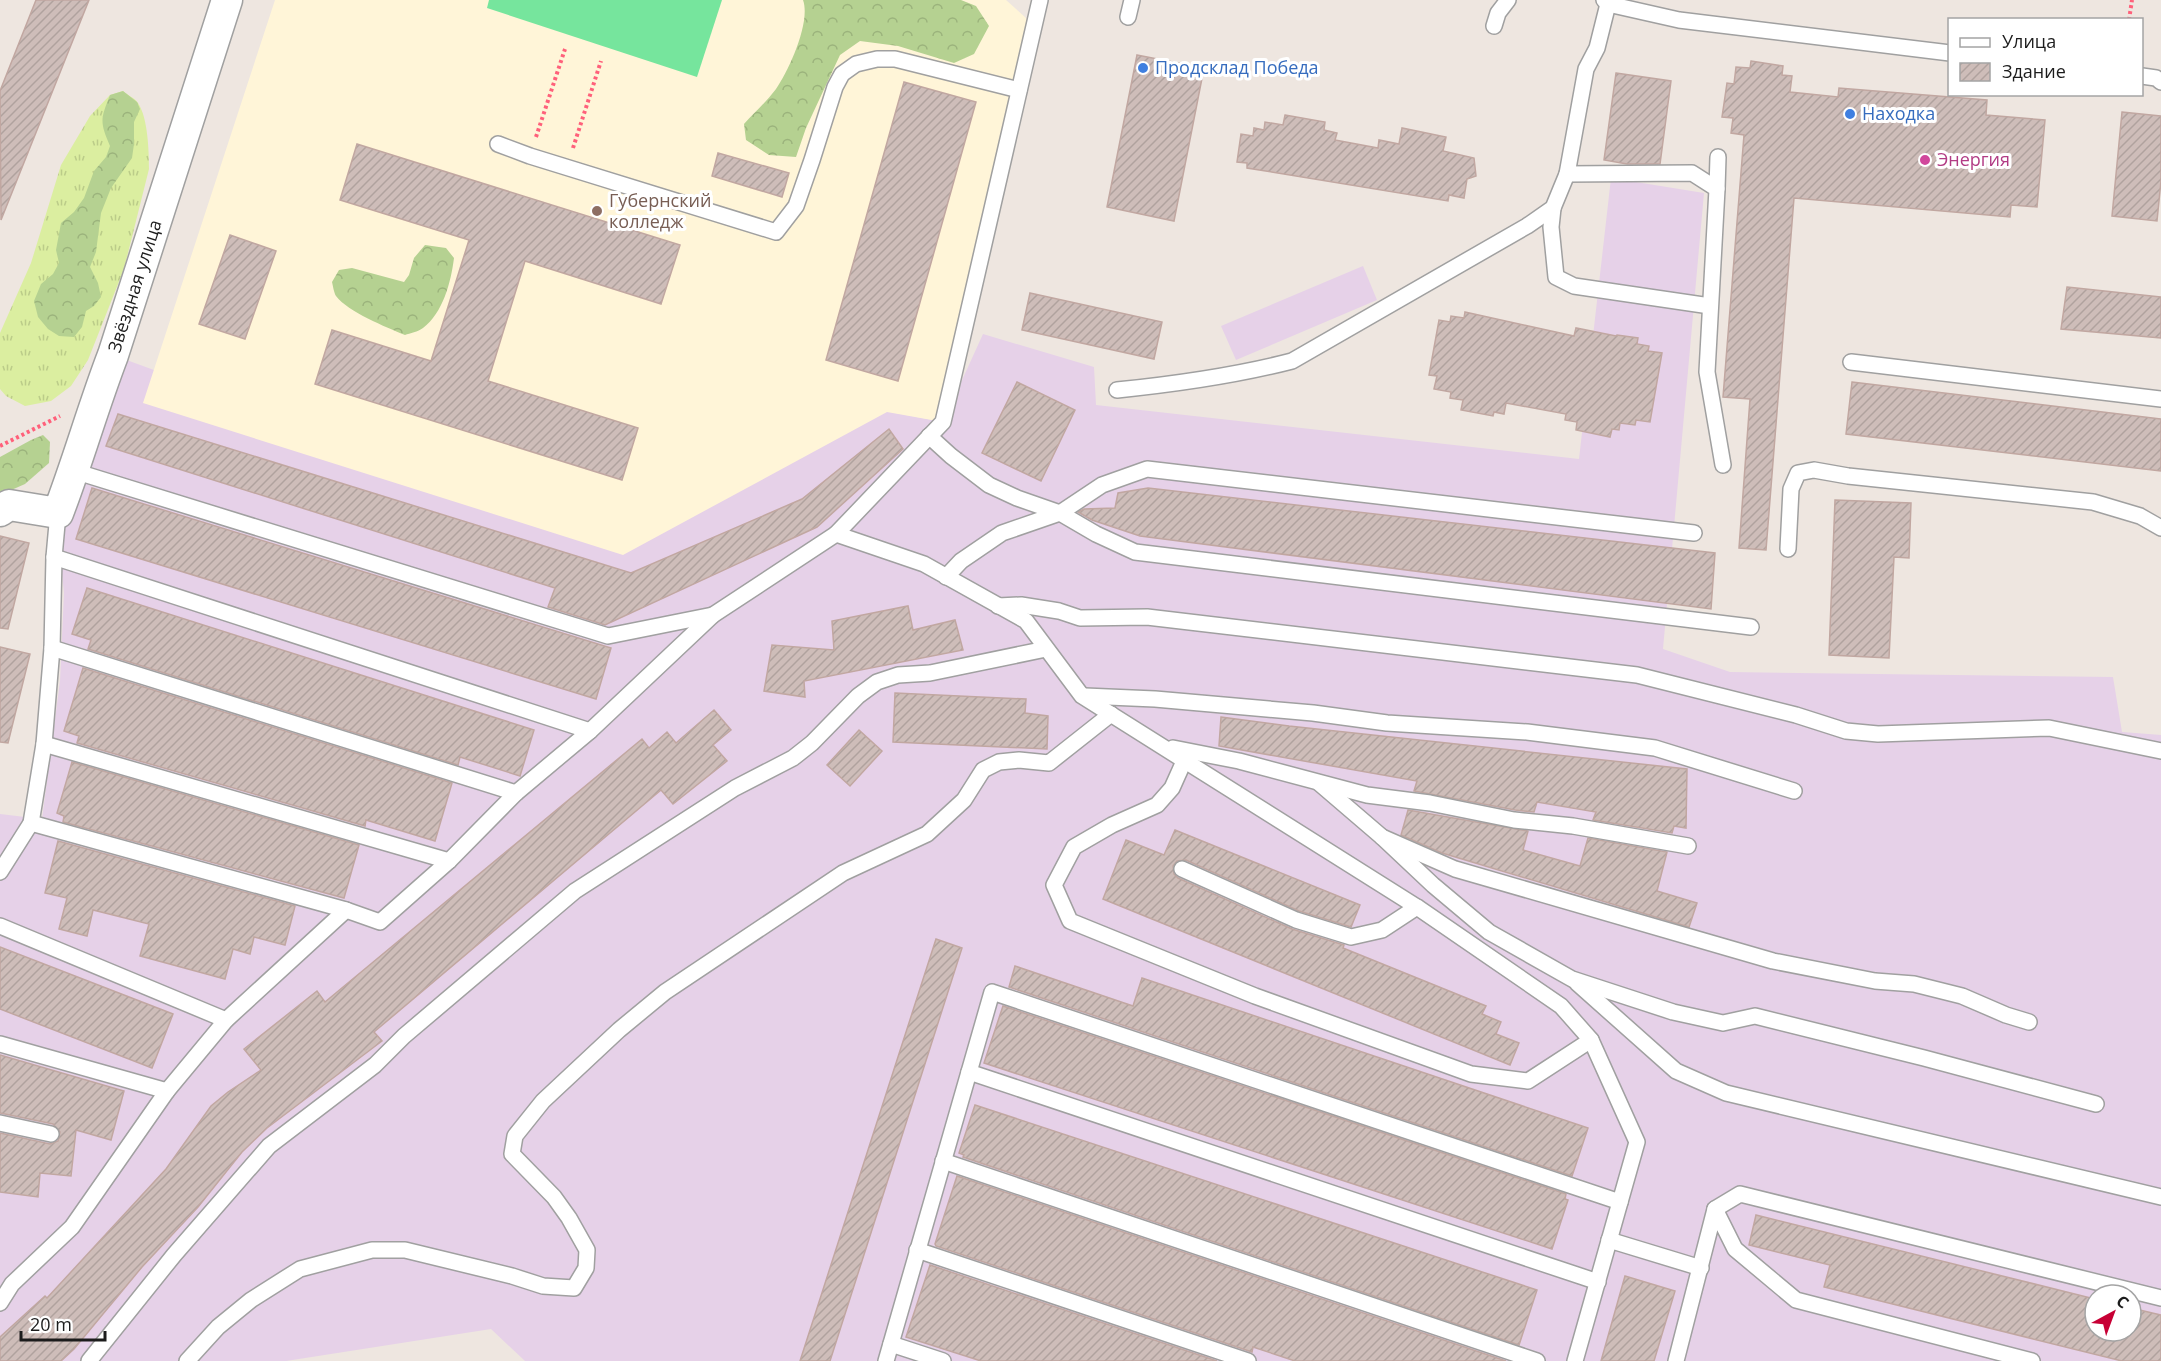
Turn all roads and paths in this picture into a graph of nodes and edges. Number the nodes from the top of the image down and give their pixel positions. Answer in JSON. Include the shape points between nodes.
{"nodes":[{"id":1,"x":227,"y":0,"type":"edge"},
{"id":2,"x":1040,"y":0,"type":"edge"},
{"id":3,"x":1132,"y":0,"type":"edge"},
{"id":4,"x":1508,"y":0,"type":"edge"},
{"id":5,"x":2132,"y":0,"type":"edge"},
{"id":6,"x":1606,"y":2,"type":"edge"},
{"id":7,"x":1128,"y":17,"type":"dead end"},
{"id":8,"x":2128,"y":18,"type":"edge"},
{"id":9,"x":1494,"y":26,"type":"dead end"},
{"id":10,"x":565,"y":49,"type":"dead end"},
{"id":11,"x":1948,"y":53,"type":"edge"},
{"id":12,"x":601,"y":61,"type":"dead end"},
{"id":13,"x":2143,"y":76,"type":"edge"},
{"id":14,"x":2161,"y":82,"type":"edge"},
{"id":15,"x":1019,"y":90,"type":"junction"},
{"id":16,"x":498,"y":144,"type":"dead end"},
{"id":17,"x":530,"y":156,"type":"junction"},
{"id":18,"x":1718,"y":157,"type":"dead end"},
{"id":19,"x":567,"y":167,"type":"junction"},
{"id":20,"x":1567,"y":174,"type":"junction"},
{"id":21,"x":1717,"y":189,"type":"junction"},
{"id":22,"x":1553,"y":208,"type":"junction"},
{"id":23,"x":1710,"y":306,"type":"junction"},
{"id":24,"x":1851,"y":362,"type":"dead end"},
{"id":25,"x":1117,"y":390,"type":"dead end"},
{"id":26,"x":98,"y":396,"type":"junction"},
{"id":27,"x":2161,"y":399,"type":"edge"},
{"id":28,"x":929,"y":436,"type":"junction"},
{"id":29,"x":0,"y":446,"type":"edge"},
{"id":30,"x":1723,"y":465,"type":"dead end"},
{"id":31,"x":75,"y":471,"type":"junction"},
{"id":32,"x":0,"y":511,"type":"edge"},
{"id":33,"x":58,"y":513,"type":"junction"},
{"id":34,"x":1060,"y":513,"type":"junction"},
{"id":35,"x":2161,"y":528,"type":"edge"},
{"id":36,"x":1694,"y":533,"type":"dead end"},
{"id":37,"x":836,"y":534,"type":"junction"},
{"id":38,"x":1788,"y":549,"type":"dead end"},
{"id":39,"x":54,"y":557,"type":"junction"},
{"id":40,"x":946,"y":577,"type":"junction"},
{"id":41,"x":998,"y":606,"type":"junction"},
{"id":42,"x":713,"y":615,"type":"junction"},
{"id":43,"x":1751,"y":627,"type":"dead end"},
{"id":44,"x":52,"y":648,"type":"junction"},
{"id":45,"x":1046,"y":649,"type":"junction"},
{"id":46,"x":1082,"y":696,"type":"junction"},
{"id":47,"x":1111,"y":714,"type":"junction"},
{"id":48,"x":590,"y":731,"type":"junction"},
{"id":49,"x":44,"y":744,"type":"junction"},
{"id":50,"x":1164,"y":746,"type":"junction"},
{"id":51,"x":2161,"y":751,"type":"edge"},
{"id":52,"x":1185,"y":759,"type":"junction"},
{"id":53,"x":1319,"y":783,"type":"junction"},
{"id":54,"x":1794,"y":790,"type":"dead end"},
{"id":55,"x":516,"y":793,"type":"junction"},
{"id":56,"x":31,"y":823,"type":"junction"},
{"id":57,"x":1382,"y":837,"type":"junction"},
{"id":58,"x":1688,"y":846,"type":"dead end"},
{"id":59,"x":449,"y":861,"type":"junction"},
{"id":60,"x":1182,"y":869,"type":"dead end"},
{"id":61,"x":0,"y":872,"type":"edge"},
{"id":62,"x":1417,"y":907,"type":"junction"},
{"id":63,"x":346,"y":910,"type":"junction"},
{"id":64,"x":0,"y":926,"type":"edge"},
{"id":65,"x":1464,"y":940,"type":"junction"},
{"id":66,"x":1507,"y":942,"type":"junction"},
{"id":67,"x":1572,"y":979,"type":"junction"},
{"id":68,"x":226,"y":1020,"type":"junction"},
{"id":69,"x":2029,"y":1022,"type":"dead end"},
{"id":70,"x":1591,"y":1040,"type":"junction"},
{"id":71,"x":0,"y":1044,"type":"edge"},
{"id":72,"x":969,"y":1072,"type":"junction"},
{"id":73,"x":167,"y":1091,"type":"junction"},
{"id":74,"x":2096,"y":1104,"type":"dead end"},
{"id":75,"x":0,"y":1123,"type":"edge"},
{"id":76,"x":51,"y":1134,"type":"dead end"},
{"id":77,"x":943,"y":1161,"type":"junction"},
{"id":78,"x":2161,"y":1197,"type":"edge"},
{"id":79,"x":1620,"y":1202,"type":"junction"},
{"id":80,"x":1715,"y":1209,"type":"junction"},
{"id":81,"x":1609,"y":1240,"type":"junction"},
{"id":82,"x":917,"y":1250,"type":"junction"},
{"id":83,"x":1701,"y":1268,"type":"junction"},
{"id":84,"x":6,"y":1280,"type":"edge"},
{"id":85,"x":1598,"y":1282,"type":"junction"},
{"id":86,"x":2161,"y":1298,"type":"edge"},
{"id":87,"x":0,"y":1303,"type":"edge"},
{"id":88,"x":891,"y":1344,"type":"junction"},
{"id":89,"x":89,"y":1361,"type":"edge"},
{"id":90,"x":187,"y":1361,"type":"edge"},
{"id":91,"x":886,"y":1361,"type":"edge"},
{"id":92,"x":942,"y":1361,"type":"edge"},
{"id":93,"x":1248,"y":1361,"type":"edge"},
{"id":94,"x":1537,"y":1361,"type":"edge"},
{"id":95,"x":1575,"y":1361,"type":"edge"},
{"id":96,"x":1676,"y":1361,"type":"edge"},
{"id":97,"x":2032,"y":1361,"type":"edge"}],
"edges":[{"from":1,"to":26,"type":"street","name":"Звёздная улица"},
{"from":2,"to":15,"type":"lane"},
{"from":3,"to":7,"type":"lane"},
{"from":4,"to":9,"type":"lane","via":[[1498,12]]},
{"from":5,"to":8,"type":"path"},
{"from":6,"to":11,"type":"lane","via":[[1679,20]]},
{"from":6,"to":20,"type":"lane","via":[[1597,48],[1586,69]]},
{"from":10,"to":17,"type":"path"},
{"from":12,"to":19,"type":"path"},
{"from":13,"to":14,"type":"lane"},
{"from":15,"to":19,"type":"lane","via":[[896,59],[856,64],[842,74],[835,87],[796,206],[776,232]]},
{"from":15,"to":28,"type":"lane","via":[[943,422]]},
{"from":16,"to":17,"type":"lane"},
{"from":17,"to":19,"type":"lane"},
{"from":18,"to":21,"type":"lane"},
{"from":20,"to":21,"type":"lane","via":[[1692,174]]},
{"from":20,"to":22,"type":"lane"},
{"from":21,"to":23,"type":"lane"},
{"from":22,"to":23,"type":"lane","via":[[1556,277],[1574,286]]},
{"from":22,"to":25,"type":"lane","via":[[1292,361],[1181,384]]},
{"from":23,"to":30,"type":"lane","via":[[1707,372]]},
{"from":24,"to":27,"type":"lane"},
{"from":26,"to":29,"type":"path"},
{"from":26,"to":31,"type":"street","name":"Звёздная улица"},
{"from":28,"to":34,"type":"lane","via":[[989,485]]},
{"from":28,"to":37,"type":"lane"},
{"from":31,"to":33,"type":"street","name":"Звёздная улица"},
{"from":31,"to":42,"type":"lane","via":[[608,636]]},
{"from":32,"to":33,"type":"street","via":[[9,505]]},
{"from":33,"to":39,"type":"lane"},
{"from":34,"to":36,"type":"lane","via":[[1102,485],[1147,469]]},
{"from":34,"to":40,"type":"lane","via":[[1002,533],[961,561]]},
{"from":34,"to":43,"type":"lane","via":[[1135,552]]},
{"from":35,"to":38,"type":"lane","via":[[2140,516],[2093,502],[1814,470],[1798,473],[1791,489]]},
{"from":37,"to":40,"type":"lane","via":[[924,564]]},
{"from":37,"to":42,"type":"lane"},
{"from":39,"to":44,"type":"lane"},
{"from":39,"to":48,"type":"lane"},
{"from":40,"to":41,"type":"lane"},
{"from":41,"to":45,"type":"lane","via":[[1026,621]]},
{"from":41,"to":51,"type":"lane","via":[[1021,605],[1080,618],[1147,617],[1637,675],[1846,731],[1878,734],[2049,728]]},
{"from":42,"to":48,"type":"lane"},
{"from":44,"to":49,"type":"lane"},
{"from":44,"to":55,"type":"lane"},
{"from":45,"to":46,"type":"lane"},
{"from":45,"to":89,"type":"lane","via":[[930,673],[898,675],[878,682],[793,758],[735,788],[575,891],[375,1065],[269,1146]]},
{"from":46,"to":47,"type":"lane"},
{"from":46,"to":54,"type":"lane","via":[[1527,732],[1655,748]]},
{"from":47,"to":50,"type":"lane"},
{"from":47,"to":90,"type":"lane","via":[[1049,763],[999,762],[983,770],[964,800],[927,834],[843,873],[665,992],[543,1101],[515,1136],[512,1154],[554,1197],[587,1250],[586,1268],[574,1288],[543,1286],[405,1250],[372,1250],[300,1269],[251,1300],[218,1327]]},
{"from":48,"to":55,"type":"lane"},
{"from":49,"to":56,"type":"lane"},
{"from":49,"to":59,"type":"lane"},
{"from":50,"to":52,"type":"lane"},
{"from":50,"to":53,"type":"lane"},
{"from":52,"to":62,"type":"lane"},
{"from":52,"to":70,"type":"lane","via":[[1172,788],[1158,805],[1074,847],[1054,885],[1070,921],[1255,996],[1471,1074],[1528,1081]]},
{"from":53,"to":57,"type":"lane"},
{"from":53,"to":58,"type":"lane","via":[[1367,795]]},
{"from":55,"to":59,"type":"lane"},
{"from":56,"to":61,"type":"lane"},
{"from":56,"to":63,"type":"lane"},
{"from":57,"to":66,"type":"lane","via":[[1433,885],[1489,932]]},
{"from":57,"to":69,"type":"lane","via":[[1455,869],[1710,944],[1773,961],[1875,981],[1914,984],[1962,996]]},
{"from":59,"to":63,"type":"lane","via":[[380,922]]},
{"from":60,"to":62,"type":"lane","via":[[1296,920],[1351,937],[1382,930]]},
{"from":62,"to":65,"type":"lane"},
{"from":63,"to":68,"type":"lane"},
{"from":64,"to":68,"type":"lane"},
{"from":65,"to":66,"type":"lane"},
{"from":65,"to":70,"type":"lane","via":[[1561,1006]]},
{"from":66,"to":67,"type":"lane"},
{"from":67,"to":74,"type":"lane","via":[[1673,1012],[1723,1023],[1755,1016]]},
{"from":67,"to":78,"type":"lane","via":[[1676,1071],[1726,1093]]},
{"from":68,"to":73,"type":"lane"},
{"from":70,"to":79,"type":"lane","via":[[1637,1142]]},
{"from":71,"to":73,"type":"lane"},
{"from":72,"to":77,"type":"lane"},
{"from":72,"to":79,"type":"lane","via":[[992,992]]},
{"from":72,"to":85,"type":"lane"},
{"from":73,"to":84,"type":"lane","via":[[72,1227]]},
{"from":75,"to":76,"type":"lane"},
{"from":77,"to":82,"type":"lane"},
{"from":77,"to":94,"type":"lane"},
{"from":79,"to":81,"type":"lane"},
{"from":80,"to":83,"type":"lane"},
{"from":80,"to":86,"type":"lane","via":[[1740,1194]]},
{"from":80,"to":97,"type":"lane","via":[[1735,1249],[1796,1300]]},
{"from":81,"to":83,"type":"lane"},
{"from":81,"to":85,"type":"lane"},
{"from":82,"to":88,"type":"lane"},
{"from":82,"to":93,"type":"lane"},
{"from":83,"to":96,"type":"lane"},
{"from":84,"to":87,"type":"lane"},
{"from":85,"to":95,"type":"lane"},
{"from":88,"to":91,"type":"lane"},
{"from":88,"to":92,"type":"lane"}]}
